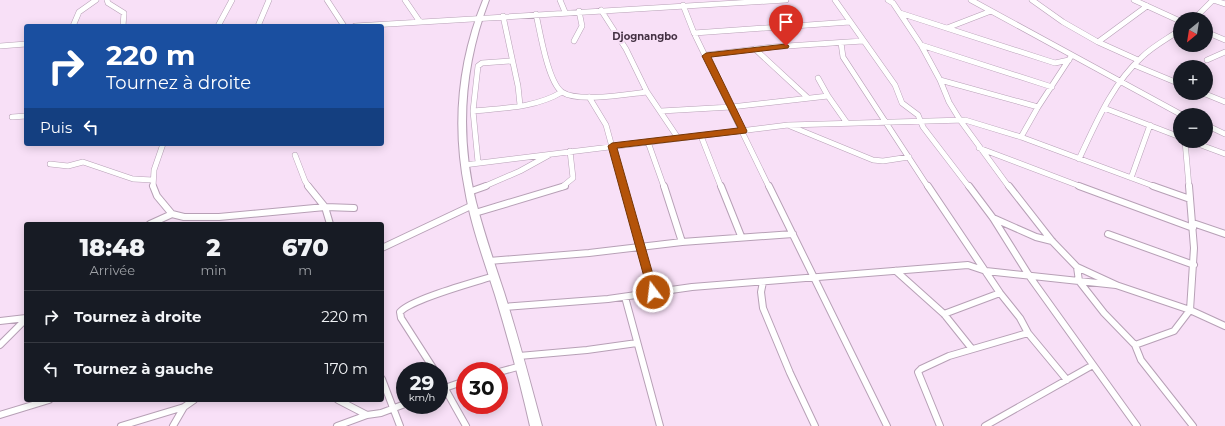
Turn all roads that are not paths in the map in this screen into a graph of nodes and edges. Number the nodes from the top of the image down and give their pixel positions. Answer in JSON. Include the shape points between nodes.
{"nodes":[{"id":1,"x":96,"y":0,"type":"edge"},
{"id":2,"x":107,"y":0,"type":"edge"},
{"id":3,"x":232,"y":0,"type":"edge"},
{"id":4,"x":269,"y":0,"type":"edge"},
{"id":5,"x":328,"y":0,"type":"edge"},
{"id":6,"x":405,"y":0,"type":"edge"},
{"id":7,"x":486,"y":0,"type":"edge"},
{"id":8,"x":560,"y":0,"type":"edge"},
{"id":9,"x":786,"y":0,"type":"edge"},
{"id":10,"x":835,"y":0,"type":"edge"},
{"id":11,"x":971,"y":0,"type":"edge"},
{"id":12,"x":1032,"y":0,"type":"edge"},
{"id":13,"x":1134,"y":0,"type":"edge"},
{"id":14,"x":892,"y":1,"type":"edge"},
{"id":15,"x":724,"y":2,"type":"edge"},
{"id":16,"x":1225,"y":4,"type":"edge"},
{"id":17,"x":682,"y":5,"type":"junction"},
{"id":18,"x":1147,"y":6,"type":"junction"},
{"id":19,"x":601,"y":10,"type":"junction"},
{"id":20,"x":579,"y":11,"type":"junction"},
{"id":21,"x":990,"y":11,"type":"junction"},
{"id":22,"x":565,"y":12,"type":"junction"},
{"id":23,"x":1201,"y":12,"type":"edge"},
{"id":24,"x":900,"y":13,"type":"junction"},
{"id":25,"x":536,"y":14,"type":"junction"},
{"id":26,"x":503,"y":16,"type":"junction"},
{"id":27,"x":1173,"y":17,"type":"edge"},
{"id":28,"x":478,"y":18,"type":"junction"},
{"id":29,"x":420,"y":22,"type":"junction"},
{"id":30,"x":850,"y":22,"type":"junction"},
{"id":31,"x":74,"y":24,"type":"edge"},
{"id":32,"x":123,"y":24,"type":"edge"},
{"id":33,"x":219,"y":24,"type":"edge"},
{"id":34,"x":259,"y":24,"type":"edge"},
{"id":35,"x":343,"y":24,"type":"edge"},
{"id":36,"x":384,"y":24,"type":"edge"},
{"id":37,"x":947,"y":28,"type":"junction"},
{"id":38,"x":694,"y":33,"type":"junction"},
{"id":39,"x":1173,"y":35,"type":"edge"},
{"id":40,"x":1213,"y":35,"type":"edge"},
{"id":41,"x":1225,"y":40,"type":"edge"},
{"id":42,"x":574,"y":41,"type":"dead end"},
{"id":43,"x":863,"y":41,"type":"junction"},
{"id":44,"x":1098,"y":42,"type":"junction"},
{"id":45,"x":841,"y":43,"type":"junction"},
{"id":46,"x":24,"y":44,"type":"edge"},
{"id":47,"x":921,"y":45,"type":"junction"},
{"id":48,"x":0,"y":46,"type":"edge"},
{"id":49,"x":755,"y":49,"type":"junction"},
{"id":50,"x":1225,"y":52,"type":"edge"},
{"id":51,"x":706,"y":56,"type":"junction"},
{"id":52,"x":1071,"y":57,"type":"junction"},
{"id":53,"x":1207,"y":60,"type":"dead end"},
{"id":54,"x":512,"y":61,"type":"junction"},
{"id":55,"x":1055,"y":63,"type":"junction"},
{"id":56,"x":1136,"y":63,"type":"junction"},
{"id":57,"x":1064,"y":69,"type":"junction"},
{"id":58,"x":818,"y":78,"type":"dead end"},
{"id":59,"x":940,"y":80,"type":"junction"},
{"id":60,"x":1173,"y":81,"type":"edge"},
{"id":61,"x":1121,"y":82,"type":"junction"},
{"id":62,"x":1052,"y":87,"type":"junction"},
{"id":63,"x":562,"y":92,"type":"junction"},
{"id":64,"x":647,"y":92,"type":"junction"},
{"id":65,"x":828,"y":96,"type":"junction"},
{"id":66,"x":589,"y":97,"type":"junction"},
{"id":67,"x":1213,"y":97,"type":"edge"},
{"id":68,"x":808,"y":98,"type":"junction"},
{"id":69,"x":1225,"y":102,"type":"edge"},
{"id":70,"x":520,"y":105,"type":"junction"},
{"id":71,"x":731,"y":107,"type":"junction"},
{"id":72,"x":1038,"y":107,"type":"junction"},
{"id":73,"x":1104,"y":108,"type":"junction"},
{"id":74,"x":1173,"y":110,"type":"edge"},
{"id":75,"x":473,"y":111,"type":"junction"},
{"id":76,"x":661,"y":111,"type":"junction"},
{"id":77,"x":24,"y":116,"type":"edge"},
{"id":78,"x":12,"y":117,"type":"dead end"},
{"id":79,"x":960,"y":120,"type":"junction"},
{"id":80,"x":885,"y":122,"type":"junction"},
{"id":81,"x":921,"y":122,"type":"junction"},
{"id":82,"x":847,"y":123,"type":"junction"},
{"id":83,"x":788,"y":125,"type":"junction"},
{"id":84,"x":1150,"y":126,"type":"junction"},
{"id":85,"x":1213,"y":128,"type":"edge"},
{"id":86,"x":743,"y":131,"type":"junction"},
{"id":87,"x":1173,"y":134,"type":"edge"},
{"id":88,"x":1225,"y":134,"type":"edge"},
{"id":89,"x":701,"y":136,"type":"junction"},
{"id":90,"x":1021,"y":137,"type":"junction"},
{"id":91,"x":678,"y":138,"type":"junction"},
{"id":92,"x":648,"y":142,"type":"junction"},
{"id":93,"x":162,"y":146,"type":"edge"},
{"id":94,"x":612,"y":146,"type":"junction"},
{"id":95,"x":979,"y":148,"type":"junction"},
{"id":96,"x":1186,"y":148,"type":"edge"},
{"id":97,"x":1209,"y":148,"type":"edge"},
{"id":98,"x":570,"y":151,"type":"junction"},
{"id":99,"x":551,"y":154,"type":"junction"},
{"id":100,"x":1225,"y":154,"type":"edge"},
{"id":101,"x":295,"y":155,"type":"dead end"},
{"id":102,"x":909,"y":157,"type":"junction"},
{"id":103,"x":1079,"y":159,"type":"junction"},
{"id":104,"x":478,"y":162,"type":"junction"},
{"id":105,"x":50,"y":164,"type":"dead end"},
{"id":106,"x":464,"y":165,"type":"junction"},
{"id":107,"x":1131,"y":178,"type":"junction"},
{"id":108,"x":153,"y":180,"type":"junction"},
{"id":109,"x":469,"y":192,"type":"junction"},
{"id":110,"x":1190,"y":199,"type":"junction"},
{"id":111,"x":325,"y":207,"type":"junction"},
{"id":112,"x":354,"y":208,"type":"dead end"},
{"id":113,"x":474,"y":209,"type":"junction"},
{"id":114,"x":172,"y":214,"type":"junction"},
{"id":115,"x":993,"y":218,"type":"junction"},
{"id":116,"x":154,"y":222,"type":"edge"},
{"id":117,"x":329,"y":222,"type":"edge"},
{"id":118,"x":1193,"y":225,"type":"junction"},
{"id":119,"x":1224,"y":232,"type":"edge"},
{"id":120,"x":792,"y":234,"type":"junction"},
{"id":121,"x":1108,"y":234,"type":"dead end"},
{"id":122,"x":741,"y":236,"type":"junction"},
{"id":123,"x":1052,"y":241,"type":"junction"},
{"id":124,"x":682,"y":242,"type":"junction"},
{"id":125,"x":384,"y":247,"type":"edge"},
{"id":126,"x":641,"y":247,"type":"junction"},
{"id":127,"x":489,"y":261,"type":"junction"},
{"id":128,"x":1194,"y":265,"type":"junction"},
{"id":129,"x":1078,"y":267,"type":"junction"},
{"id":130,"x":896,"y":271,"type":"junction"},
{"id":131,"x":986,"y":271,"type":"junction"},
{"id":132,"x":494,"y":276,"type":"junction"},
{"id":133,"x":1030,"y":277,"type":"junction"},
{"id":134,"x":815,"y":278,"type":"junction"},
{"id":135,"x":1079,"y":281,"type":"junction"},
{"id":136,"x":763,"y":282,"type":"junction"},
{"id":137,"x":1116,"y":285,"type":"junction"},
{"id":138,"x":653,"y":292,"type":"junction"},
{"id":139,"x":1000,"y":293,"type":"junction"},
{"id":140,"x":625,"y":297,"type":"junction"},
{"id":141,"x":503,"y":307,"type":"junction"},
{"id":142,"x":1190,"y":310,"type":"junction"},
{"id":143,"x":944,"y":314,"type":"junction"},
{"id":144,"x":24,"y":319,"type":"edge"},
{"id":145,"x":0,"y":320,"type":"edge"},
{"id":146,"x":24,"y":321,"type":"edge"},
{"id":147,"x":1225,"y":326,"type":"edge"},
{"id":148,"x":1028,"y":334,"type":"junction"},
{"id":149,"x":637,"y":343,"type":"junction"},
{"id":150,"x":0,"y":345,"type":"edge"},
{"id":151,"x":1135,"y":345,"type":"junction"},
{"id":152,"x":972,"y":349,"type":"junction"},
{"id":153,"x":519,"y":356,"type":"junction"},
{"id":154,"x":429,"y":362,"type":"edge"},
{"id":155,"x":1093,"y":365,"type":"junction"},
{"id":156,"x":521,"y":366,"type":"junction"},
{"id":157,"x":508,"y":370,"type":"edge"},
{"id":158,"x":1067,"y":380,"type":"junction"},
{"id":159,"x":384,"y":384,"type":"edge"},
{"id":160,"x":448,"y":397,"type":"edge"},
{"id":161,"x":42,"y":402,"type":"edge"},
{"id":162,"x":191,"y":402,"type":"edge"},
{"id":163,"x":342,"y":402,"type":"edge"},
{"id":164,"x":184,"y":407,"type":"junction"},
{"id":165,"x":394,"y":408,"type":"junction"},
{"id":166,"x":0,"y":415,"type":"edge"},
{"id":167,"x":367,"y":415,"type":"junction"},
{"id":168,"x":348,"y":424,"type":"edge"},
{"id":169,"x":121,"y":426,"type":"edge"},
{"id":170,"x":173,"y":426,"type":"edge"},
{"id":171,"x":337,"y":426,"type":"edge"},
{"id":172,"x":400,"y":426,"type":"edge"},
{"id":173,"x":466,"y":426,"type":"edge"},
{"id":174,"x":536,"y":426,"type":"edge"},
{"id":175,"x":660,"y":426,"type":"edge"},
{"id":176,"x":815,"y":426,"type":"edge"},
{"id":177,"x":887,"y":426,"type":"edge"},
{"id":178,"x":940,"y":426,"type":"edge"},
{"id":179,"x":986,"y":426,"type":"edge"},
{"id":180,"x":1137,"y":426,"type":"edge"},
{"id":181,"x":1193,"y":426,"type":"edge"}],
"edges":[{"from":1,"to":31,"type":"street","via":[[79,10]]},
{"from":2,"to":32,"type":"street","via":[[124,13]]},
{"from":3,"to":33,"type":"street"},
{"from":4,"to":34,"type":"street"},
{"from":5,"to":35,"type":"street"},
{"from":6,"to":29,"type":"street"},
{"from":7,"to":28,"type":"main road"},
{"from":8,"to":22,"type":"street"},
{"from":9,"to":15,"type":"street"},
{"from":10,"to":30,"type":"street"},
{"from":11,"to":21,"type":"street"},
{"from":12,"to":44,"type":"street"},
{"from":13,"to":18,"type":"street"},
{"from":14,"to":24,"type":"street"},
{"from":15,"to":17,"type":"street"},
{"from":16,"to":23,"type":"street","via":[[1213,0]]},
{"from":17,"to":19,"type":"street"},
{"from":17,"to":38,"type":"street"},
{"from":18,"to":27,"type":"street"},
{"from":18,"to":44,"type":"street"},
{"from":19,"to":20,"type":"street"},
{"from":19,"to":64,"type":"street","via":[[636,68]]},
{"from":20,"to":22,"type":"street"},
{"from":20,"to":42,"type":"street","via":[[582,26]]},
{"from":21,"to":37,"type":"street"},
{"from":21,"to":52,"type":"street"},
{"from":22,"to":25,"type":"street"},
{"from":24,"to":37,"type":"street"},
{"from":24,"to":47,"type":"street"},
{"from":25,"to":26,"type":"street"},
{"from":25,"to":63,"type":"street","via":[[552,74]]},
{"from":26,"to":28,"type":"street"},
{"from":26,"to":54,"type":"street"},
{"from":28,"to":29,"type":"street"},
{"from":28,"to":106,"type":"main road","via":[[464,83]]},
{"from":29,"to":36,"type":"street"},
{"from":30,"to":38,"type":"street"},
{"from":30,"to":43,"type":"street"},
{"from":37,"to":55,"type":"street"},
{"from":38,"to":51,"type":"street"},
{"from":39,"to":56,"type":"street"},
{"from":40,"to":41,"type":"street"},
{"from":43,"to":45,"type":"street"},
{"from":43,"to":81,"type":"street","via":[[891,80],[902,103],[916,113]]},
{"from":44,"to":56,"type":"street"},
{"from":45,"to":49,"type":"street"},
{"from":45,"to":80,"type":"street","via":[[843,57]]},
{"from":46,"to":48,"type":"street"},
{"from":47,"to":59,"type":"street"},
{"from":47,"to":62,"type":"street"},
{"from":49,"to":51,"type":"street"},
{"from":49,"to":68,"type":"street"},
{"from":50,"to":53,"type":"street"},
{"from":51,"to":71,"type":"street"},
{"from":52,"to":55,"type":"street"},
{"from":52,"to":57,"type":"street"},
{"from":52,"to":61,"type":"street"},
{"from":54,"to":70,"type":"street"},
{"from":54,"to":75,"type":"street","via":[[482,63],[478,66]]},
{"from":55,"to":57,"type":"street"},
{"from":56,"to":60,"type":"street"},
{"from":56,"to":61,"type":"street"},
{"from":57,"to":62,"type":"street"},
{"from":58,"to":65,"type":"street"},
{"from":59,"to":72,"type":"street"},
{"from":59,"to":79,"type":"street"},
{"from":61,"to":73,"type":"street"},
{"from":61,"to":74,"type":"street"},
{"from":62,"to":72,"type":"street"},
{"from":63,"to":66,"type":"street","via":[[578,97]]},
{"from":63,"to":70,"type":"street","via":[[543,102]]},
{"from":64,"to":66,"type":"street"},
{"from":64,"to":76,"type":"street"},
{"from":65,"to":68,"type":"street"},
{"from":65,"to":82,"type":"street"},
{"from":66,"to":94,"type":"street","via":[[606,125]]},
{"from":67,"to":69,"type":"street"},
{"from":68,"to":71,"type":"street"},
{"from":70,"to":75,"type":"street"},
{"from":71,"to":76,"type":"street"},
{"from":71,"to":86,"type":"street"},
{"from":72,"to":90,"type":"street"},
{"from":73,"to":84,"type":"street"},
{"from":73,"to":103,"type":"street"},
{"from":75,"to":104,"type":"street"},
{"from":76,"to":91,"type":"street"},
{"from":77,"to":78,"type":"street"},
{"from":79,"to":81,"type":"street"},
{"from":79,"to":90,"type":"street","via":[[982,124]]},
{"from":79,"to":95,"type":"street"},
{"from":80,"to":81,"type":"street"},
{"from":80,"to":82,"type":"street"},
{"from":80,"to":102,"type":"street"},
{"from":81,"to":115,"type":"street"},
{"from":82,"to":83,"type":"street"},
{"from":83,"to":86,"type":"street"},
{"from":83,"to":102,"type":"street","via":[[873,160]]},
{"from":84,"to":87,"type":"street"},
{"from":84,"to":107,"type":"street"},
{"from":85,"to":88,"type":"street"},
{"from":86,"to":89,"type":"street"},
{"from":86,"to":120,"type":"street"},
{"from":89,"to":91,"type":"street"},
{"from":89,"to":122,"type":"street"},
{"from":90,"to":103,"type":"street"},
{"from":91,"to":92,"type":"street"},
{"from":92,"to":94,"type":"street"},
{"from":92,"to":124,"type":"street"},
{"from":93,"to":108,"type":"street"},
{"from":94,"to":98,"type":"street"},
{"from":94,"to":126,"type":"street"},
{"from":95,"to":118,"type":"street"},
{"from":95,"to":123,"type":"street"},
{"from":96,"to":110,"type":"street"},
{"from":97,"to":100,"type":"street"},
{"from":98,"to":99,"type":"street"},
{"from":98,"to":113,"type":"street","via":[[573,178],[564,186]]},
{"from":99,"to":104,"type":"street"},
{"from":99,"to":109,"type":"street","via":[[501,180]]},
{"from":101,"to":111,"type":"street","via":[[305,181]]},
{"from":102,"to":131,"type":"street"},
{"from":103,"to":107,"type":"street"},
{"from":104,"to":106,"type":"street"},
{"from":105,"to":108,"type":"street","via":[[68,166],[83,162],[133,179]]},
{"from":106,"to":109,"type":"main road"},
{"from":107,"to":110,"type":"street"},
{"from":108,"to":114,"type":"street","via":[[157,196]]},
{"from":109,"to":113,"type":"main road"},
{"from":110,"to":118,"type":"street"},
{"from":111,"to":112,"type":"street"},
{"from":111,"to":114,"type":"street","via":[[219,217],[184,217]]},
{"from":111,"to":117,"type":"street"},
{"from":113,"to":125,"type":"street"},
{"from":113,"to":127,"type":"main road"},
{"from":114,"to":116,"type":"street"},
{"from":115,"to":123,"type":"street","via":[[1036,237]]},
{"from":115,"to":133,"type":"street"},
{"from":118,"to":119,"type":"street"},
{"from":118,"to":128,"type":"street"},
{"from":120,"to":122,"type":"street"},
{"from":120,"to":134,"type":"street"},
{"from":121,"to":128,"type":"street"},
{"from":122,"to":124,"type":"street"},
{"from":123,"to":129,"type":"street"},
{"from":124,"to":126,"type":"street"},
{"from":126,"to":127,"type":"street"},
{"from":126,"to":138,"type":"street"},
{"from":127,"to":132,"type":"main road"},
{"from":128,"to":142,"type":"street"},
{"from":129,"to":135,"type":"street"},
{"from":129,"to":137,"type":"street"},
{"from":130,"to":131,"type":"street","via":[[968,265]]},
{"from":130,"to":134,"type":"street"},
{"from":130,"to":143,"type":"street"},
{"from":131,"to":133,"type":"street"},
{"from":131,"to":139,"type":"street"},
{"from":132,"to":141,"type":"main road"},
{"from":132,"to":154,"type":"street","via":[[428,297],[404,307],[400,312],[401,318]]},
{"from":133,"to":135,"type":"street"},
{"from":133,"to":155,"type":"street"},
{"from":134,"to":136,"type":"street"},
{"from":134,"to":177,"type":"street"},
{"from":135,"to":137,"type":"street"},
{"from":135,"to":151,"type":"street","via":[[1104,313]]},
{"from":136,"to":138,"type":"street"},
{"from":136,"to":176,"type":"street","via":[[763,308]]},
{"from":137,"to":142,"type":"street"},
{"from":138,"to":140,"type":"street"},
{"from":139,"to":143,"type":"street"},
{"from":139,"to":148,"type":"street","via":[[1020,318]]},
{"from":140,"to":141,"type":"street"},
{"from":140,"to":149,"type":"street"},
{"from":141,"to":153,"type":"main road"},
{"from":142,"to":147,"type":"street"},
{"from":142,"to":151,"type":"street","via":[[1174,331]]},
{"from":143,"to":152,"type":"street"},
{"from":144,"to":145,"type":"street"},
{"from":146,"to":150,"type":"street"},
{"from":148,"to":152,"type":"street"},
{"from":148,"to":158,"type":"street"},
{"from":149,"to":153,"type":"street"},
{"from":149,"to":175,"type":"street"},
{"from":151,"to":181,"type":"street","via":[[1141,360]]},
{"from":152,"to":178,"type":"street","via":[[949,356],[918,372]]},
{"from":153,"to":156,"type":"main road"},
{"from":155,"to":158,"type":"street"},
{"from":155,"to":180,"type":"street"},
{"from":156,"to":157,"type":"street"},
{"from":156,"to":174,"type":"main road"},
{"from":158,"to":179,"type":"street"},
{"from":159,"to":165,"type":"street"},
{"from":160,"to":173,"type":"street"},
{"from":161,"to":166,"type":"street"},
{"from":162,"to":164,"type":"street"},
{"from":163,"to":167,"type":"street"},
{"from":164,"to":169,"type":"street"},
{"from":164,"to":170,"type":"street"},
{"from":165,"to":167,"type":"street"},
{"from":165,"to":172,"type":"street"},
{"from":167,"to":168,"type":"street"},
{"from":168,"to":171,"type":"street"}]}
